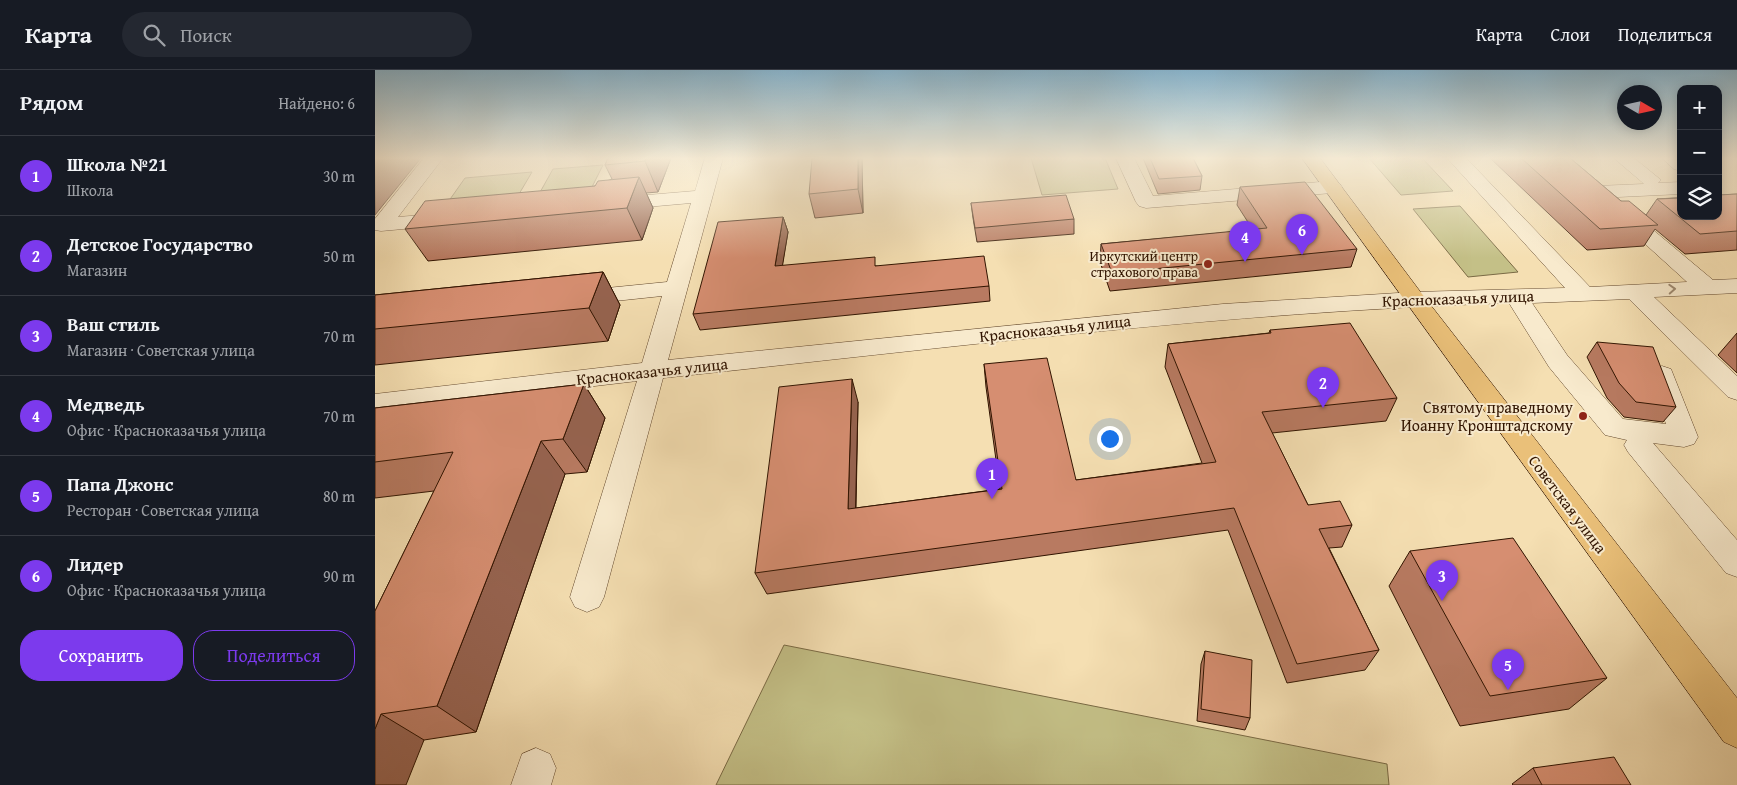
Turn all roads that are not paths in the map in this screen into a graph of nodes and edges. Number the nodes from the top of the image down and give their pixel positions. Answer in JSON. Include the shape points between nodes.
{"nodes":[{"id":1,"x":407,"y":191,"type":"edge"},
{"id":2,"x":704,"y":191,"type":"edge"},
{"id":3,"x":1140,"y":191,"type":"edge"},
{"id":4,"x":1278,"y":191,"type":"edge"},
{"id":5,"x":1335,"y":191,"type":"edge"},
{"id":6,"x":1487,"y":191,"type":"edge"},
{"id":7,"x":1596,"y":191,"type":"edge"},
{"id":8,"x":703,"y":196,"type":"junction"},
{"id":9,"x":601,"y":200,"type":"edge"},
{"id":10,"x":464,"y":217,"type":"edge"},
{"id":11,"x":1737,"y":286,"type":"edge"},
{"id":12,"x":1707,"y":287,"type":"junction"},
{"id":13,"x":677,"y":288,"type":"junction"},
{"id":14,"x":1635,"y":292,"type":"junction"},
{"id":15,"x":1584,"y":294,"type":"junction"},
{"id":16,"x":1516,"y":296,"type":"junction"},
{"id":17,"x":1413,"y":299,"type":"junction"},
{"id":18,"x":558,"y":300,"type":"edge"},
{"id":19,"x":1657,"y":361,"type":"edge"},
{"id":20,"x":655,"y":370,"type":"junction"},
{"id":21,"x":1737,"y":391,"type":"edge"},
{"id":22,"x":375,"y":404,"type":"edge"},
{"id":23,"x":1638,"y":445,"type":"dead end"},
{"id":24,"x":1737,"y":563,"type":"edge"},
{"id":25,"x":587,"y":596,"type":"dead end"},
{"id":26,"x":1737,"y":729,"type":"edge"}],
"edges":[{"from":1,"to":10,"type":"street","via":[[381,225]]},
{"from":2,"to":8,"type":"street"},
{"from":3,"to":4,"type":"street","via":[[1145,202]]},
{"from":5,"to":17,"type":"main road","name":"Советская улица"},
{"from":6,"to":15,"type":"street"},
{"from":7,"to":12,"type":"street"},
{"from":8,"to":9,"type":"street"},
{"from":8,"to":13,"type":"street"},
{"from":11,"to":12,"type":"street","name":"Красноказачья улица"},
{"from":14,"to":12,"type":"street","name":"Красноказачья улица","one_way":true},
{"from":13,"to":18,"type":"street"},
{"from":13,"to":20,"type":"street"},
{"from":14,"to":15,"type":"street","name":"Красноказачья улица"},
{"from":14,"to":21,"type":"street"},
{"from":15,"to":16,"type":"street","name":"Красноказачья улица"},
{"from":16,"to":17,"type":"street","name":"Красноказачья улица"},
{"from":16,"to":19,"type":"street","via":[[1558,361],[1615,428],[1684,437]]},
{"from":17,"to":20,"type":"street","name":"Красноказачья улица","via":[[1223,310]]},
{"from":17,"to":26,"type":"main road","name":"Советская улица"},
{"from":20,"to":22,"type":"street","name":"Красноказачья улица"},
{"from":20,"to":25,"type":"street"},
{"from":23,"to":24,"type":"street"}]}
